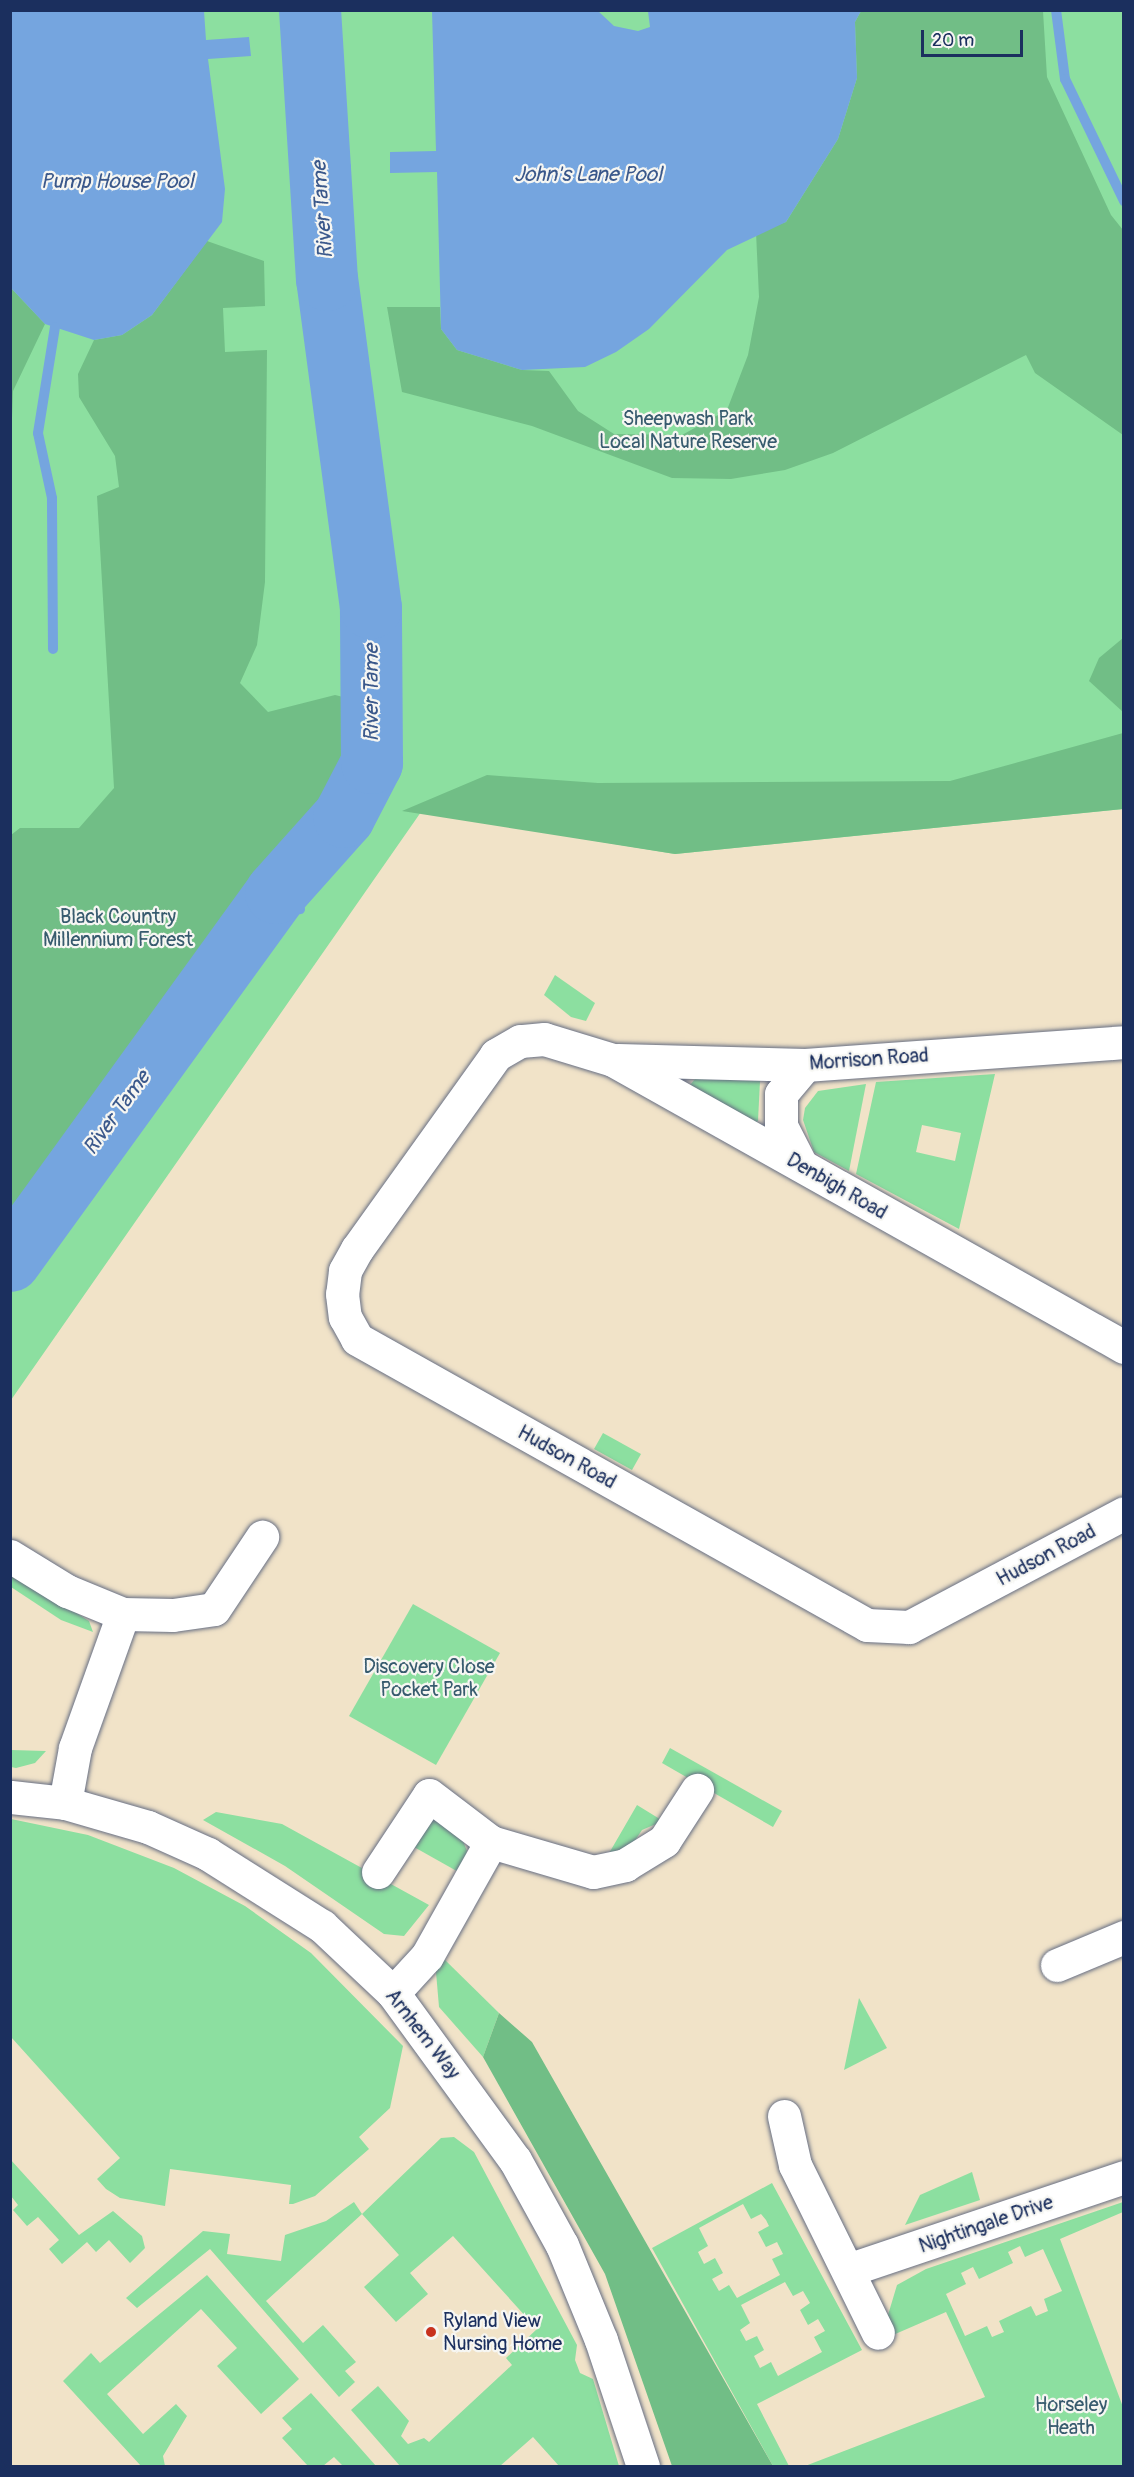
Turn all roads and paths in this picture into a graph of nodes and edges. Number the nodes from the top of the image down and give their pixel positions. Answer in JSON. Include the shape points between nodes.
{"nodes":[{"id":1,"x":544,"y":1039,"type":"joint"},
{"id":2,"x":1124,"y":1042,"type":"edge"},
{"id":3,"x":613,"y":1059,"type":"junction"},
{"id":4,"x":805,"y":1065,"type":"junction"},
{"id":5,"x":801,"y":1165,"type":"junction"},
{"id":6,"x":1124,"y":1347,"type":"edge"},
{"id":7,"x":1124,"y":1513,"type":"edge"},
{"id":8,"x":262,"y":1537,"type":"dead end"},
{"id":9,"x":10,"y":1556,"type":"edge"},
{"id":10,"x":123,"y":1614,"type":"junction"},
{"id":11,"x":697,"y":1790,"type":"dead end"},
{"id":12,"x":11,"y":1797,"type":"edge"},
{"id":13,"x":64,"y":1803,"type":"junction"},
{"id":14,"x":491,"y":1842,"type":"junction"},
{"id":15,"x":378,"y":1872,"type":"dead end"},
{"id":16,"x":1124,"y":1937,"type":"edge"},
{"id":17,"x":1057,"y":1965,"type":"dead end"},
{"id":18,"x":393,"y":1993,"type":"junction"},
{"id":19,"x":784,"y":2115,"type":"dead end"},
{"id":20,"x":1124,"y":2177,"type":"edge"},
{"id":21,"x":848,"y":2270,"type":"junction"},
{"id":22,"x":879,"y":2332,"type":"dead end"},
{"id":23,"x":643,"y":2466,"type":"edge"}],
"edges":[{"from":1,"to":3,"type":"street","name":"Denbigh Road"},
{"from":1,"to":7,"type":"street","name":"Hudson Road","via":[[520,1041],[496,1055],[357,1249],[345,1271],[342,1294],[345,1317],[357,1339],[867,1625],[909,1627]]},
{"from":2,"to":4,"type":"street","name":"Morrison Road"},
{"from":3,"to":4,"type":"street","name":"Morrison Road"},
{"from":3,"to":5,"type":"street","name":"Denbigh Road"},
{"from":4,"to":5,"type":"street","via":[[781,1094],[781,1126]]},
{"from":5,"to":6,"type":"street","name":"Denbigh Road"},
{"from":8,"to":10,"type":"street","via":[[214,1609]]},
{"from":9,"to":10,"type":"street","via":[[68,1591]]},
{"from":10,"to":13,"type":"street","via":[[75,1748]]},
{"from":11,"to":14,"type":"street","via":[[664,1841],[625,1865],[593,1872]]},
{"from":12,"to":13,"type":"street","name":"Arnhem Way"},
{"from":13,"to":18,"type":"street","name":"Arnhem Way","via":[[148,1827],[263,1885],[322,1926]]},
{"from":14,"to":15,"type":"street","via":[[429,1795]]},
{"from":14,"to":18,"type":"street","via":[[427,1956]]},
{"from":16,"to":17,"type":"street"},
{"from":18,"to":23,"type":"street","name":"Arnhem Way","via":[[515,2160],[562,2245],[601,2340]]},
{"from":19,"to":21,"type":"street","via":[[795,2165]]},
{"from":20,"to":21,"type":"street","name":"Nightingale Drive"},
{"from":21,"to":22,"type":"street"}]}
